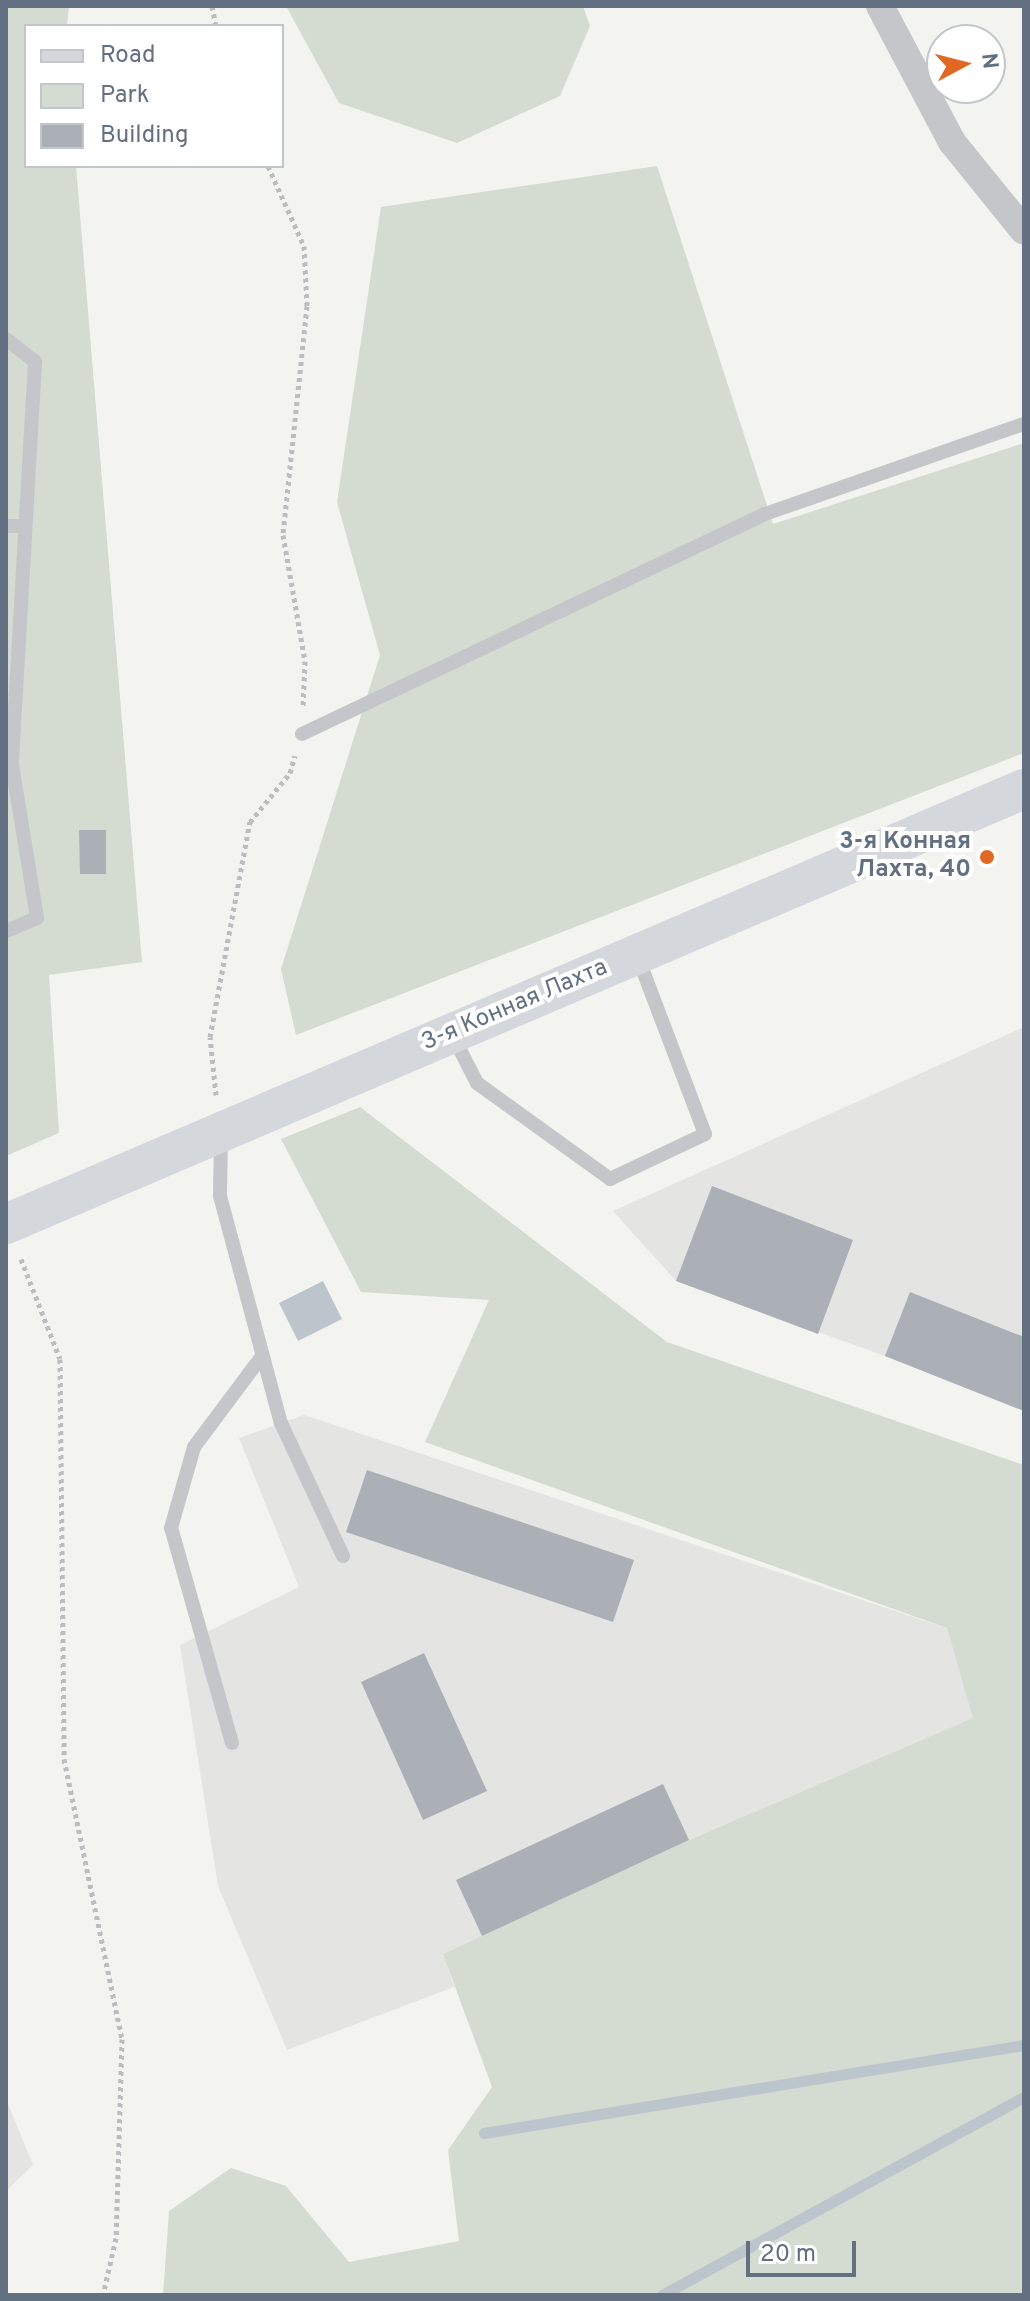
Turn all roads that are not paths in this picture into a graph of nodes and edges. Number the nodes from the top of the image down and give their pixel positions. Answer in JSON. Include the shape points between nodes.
{"nodes":[{"id":1,"x":880,"y":6,"type":"edge"},
{"id":2,"x":1024,"y":231,"type":"edge"},
{"id":3,"x":6,"y":339,"type":"edge"},
{"id":4,"x":1024,"y":424,"type":"edge"},
{"id":5,"x":6,"y":526,"type":"edge"},
{"id":6,"x":25,"y":526,"type":"junction"},
{"id":7,"x":302,"y":734,"type":"road end"},
{"id":8,"x":9,"y":765,"type":"edge"},
{"id":9,"x":1024,"y":789,"type":"edge"},
{"id":10,"x":6,"y":931,"type":"edge"},
{"id":11,"x":637,"y":954,"type":"junction"},
{"id":12,"x":452,"y":1033,"type":"junction"},
{"id":13,"x":221,"y":1132,"type":"junction"},
{"id":14,"x":7,"y":1223,"type":"edge"},
{"id":15,"x":262,"y":1356,"type":"junction"},
{"id":16,"x":343,"y":1556,"type":"dead end"},
{"id":17,"x":232,"y":1743,"type":"dead end"}],
"edges":[{"from":1,"to":2,"type":"street","via":[[952,142]]},
{"from":3,"to":6,"type":"lane","via":[[35,362]]},
{"from":4,"to":7,"type":"lane","via":[[765,514]]},
{"from":5,"to":6,"type":"lane"},
{"from":6,"to":8,"type":"lane"},
{"from":8,"to":10,"type":"lane","via":[[37,918]]},
{"from":9,"to":11,"type":"main road","name":"3-я Конная Лахта"},
{"from":11,"to":12,"type":"main road","name":"3-я Конная Лахта"},
{"from":11,"to":12,"type":"lane","via":[[705,1134],[610,1179],[477,1083]]},
{"from":12,"to":13,"type":"main road","name":"3-я Конная Лахта"},
{"from":13,"to":14,"type":"main road","name":"3-я Конная Лахта"},
{"from":13,"to":15,"type":"lane","via":[[220,1196]]},
{"from":15,"to":16,"type":"lane","via":[[281,1423]]},
{"from":15,"to":17,"type":"lane","via":[[194,1447],[171,1528]]}]}
